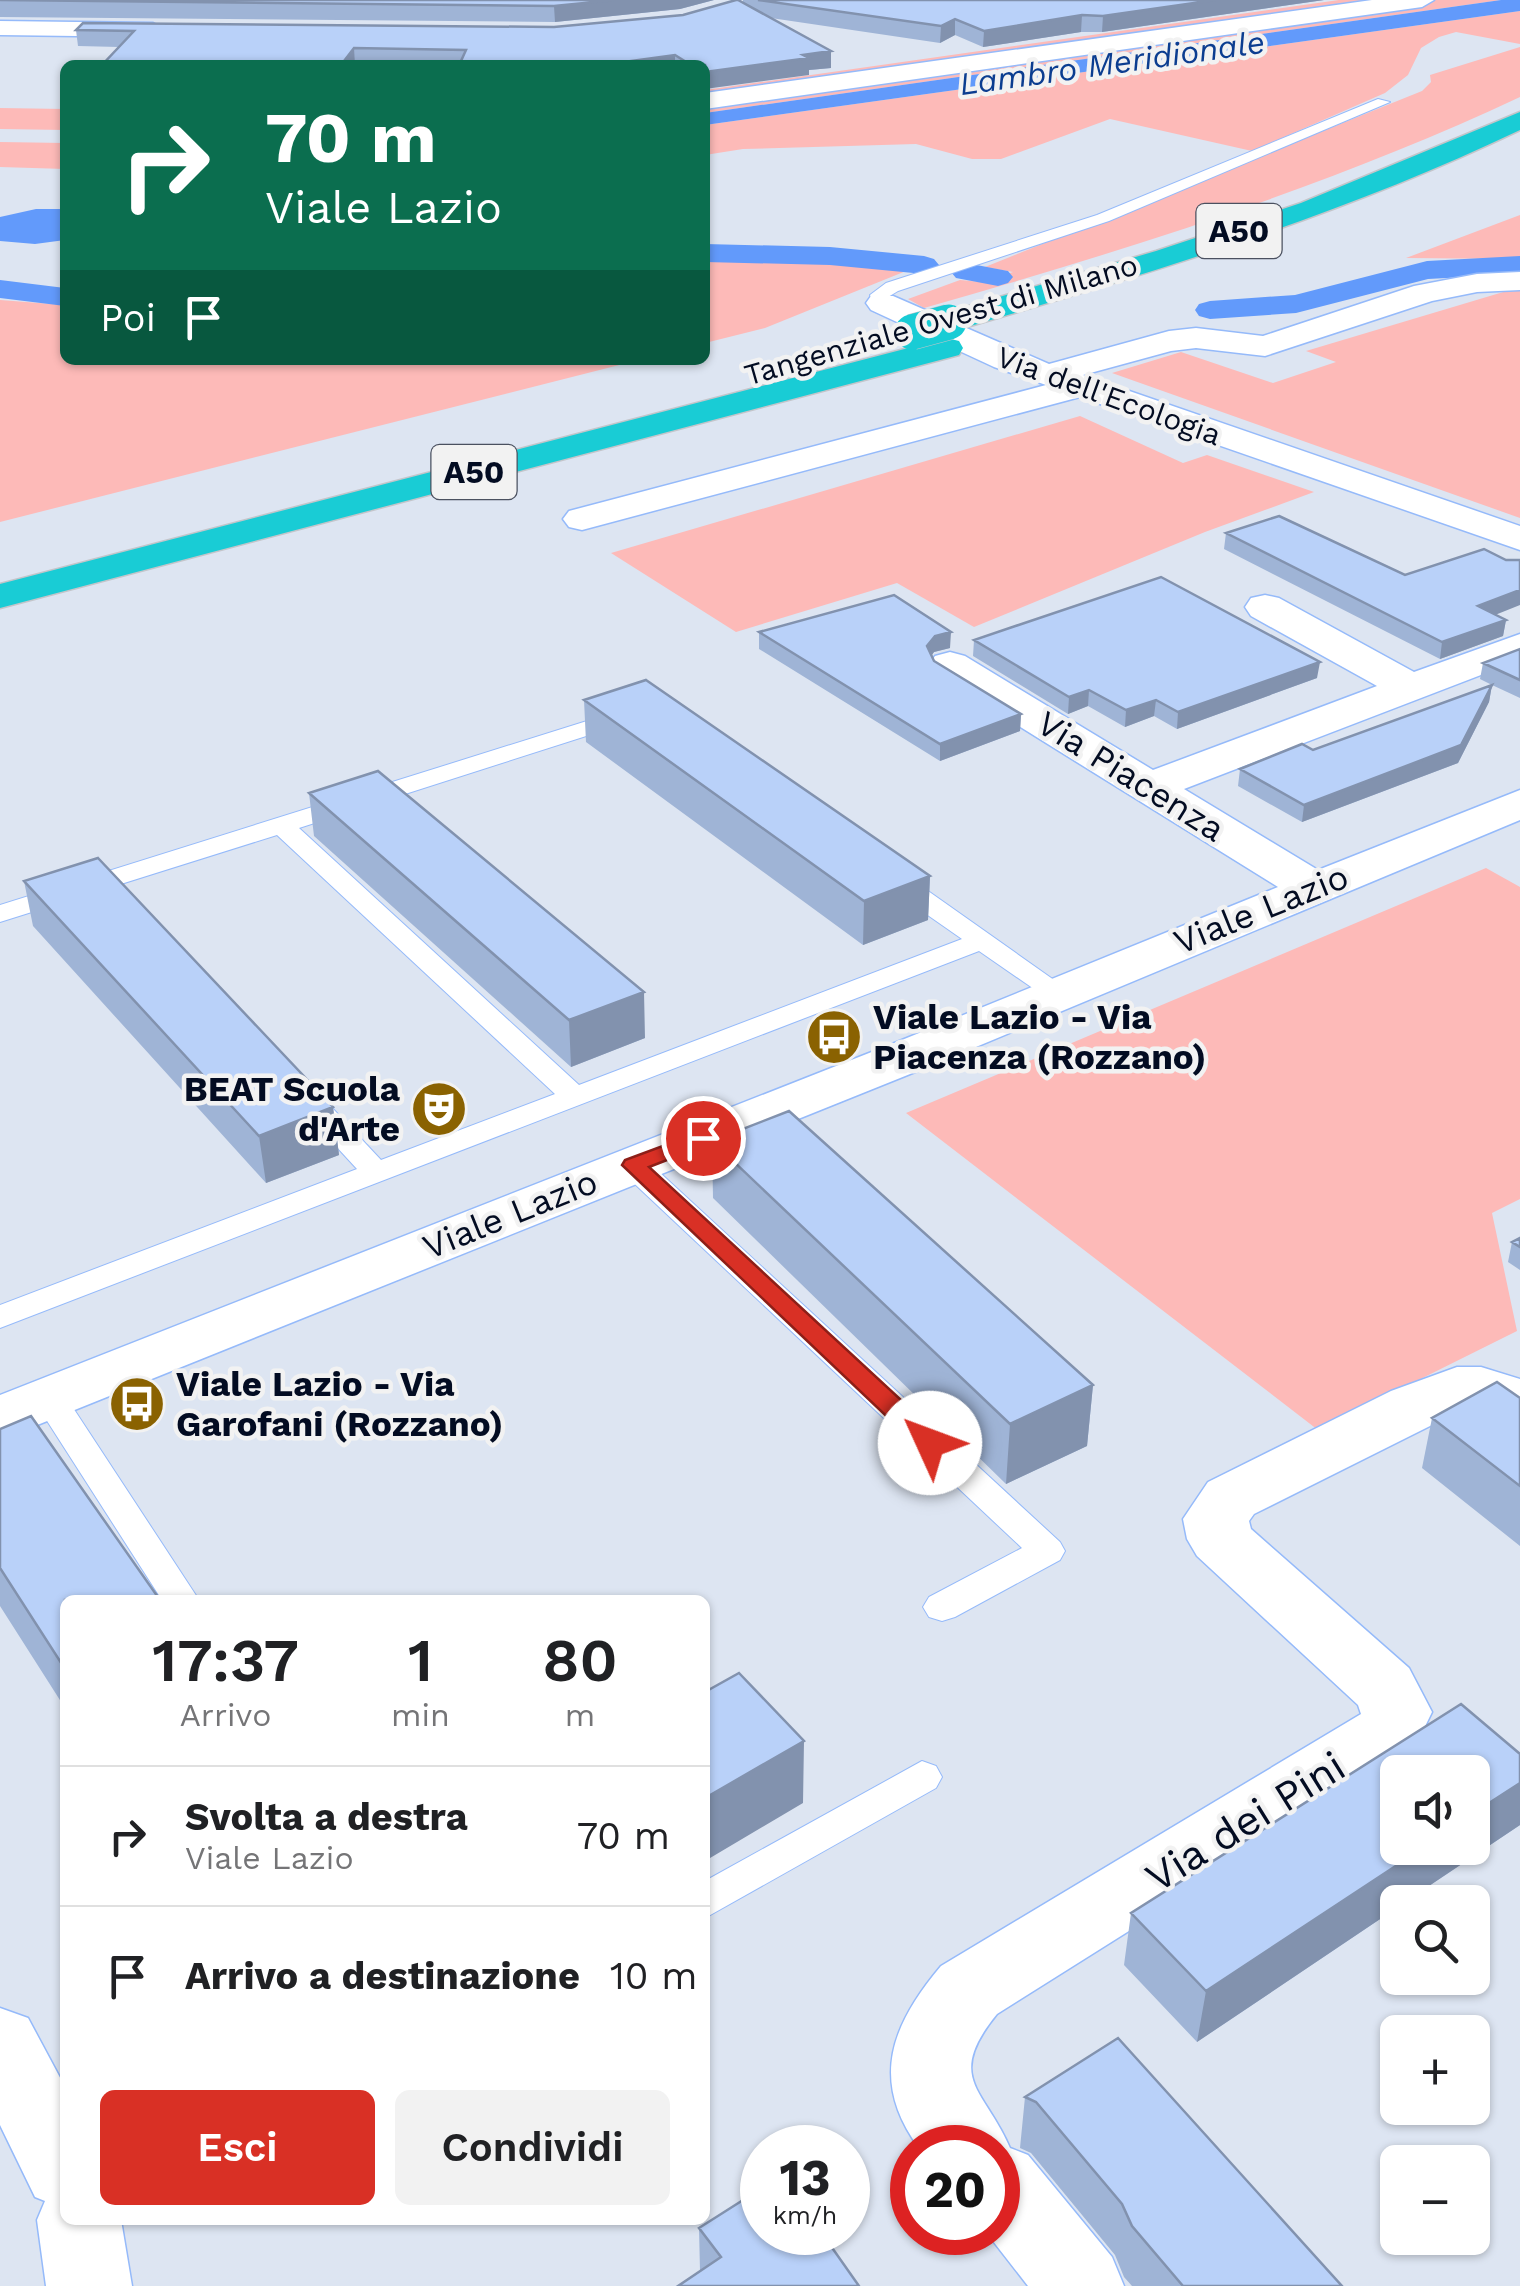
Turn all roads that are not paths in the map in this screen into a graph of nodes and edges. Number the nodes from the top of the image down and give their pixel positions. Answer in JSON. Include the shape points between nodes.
{"nodes":[{"id":1,"x":1422,"y":0,"type":"edge"},
{"id":2,"x":0,"y":28,"type":"edge"},
{"id":3,"x":187,"y":30,"type":"edge"},
{"id":4,"x":710,"y":100,"type":"edge"},
{"id":5,"x":1384,"y":102,"type":"dead end"},
{"id":6,"x":1520,"y":120,"type":"edge"},
{"id":7,"x":1418,"y":198,"type":"dead end"},
{"id":8,"x":1520,"y":281,"type":"edge"},
{"id":9,"x":882,"y":304,"type":"joint"},
{"id":10,"x":948,"y":335,"type":"junction"},
{"id":11,"x":1062,"y":381,"type":"junction"},
{"id":12,"x":582,"y":518,"type":"dead end"},
{"id":13,"x":1520,"y":539,"type":"edge"},
{"id":14,"x":0,"y":568,"type":"edge"},
{"id":15,"x":0,"y":596,"type":"edge"},
{"id":16,"x":1264,"y":607,"type":"dead end"},
{"id":17,"x":1520,"y":646,"type":"edge"},
{"id":18,"x":950,"y":664,"type":"dead end"},
{"id":19,"x":1410,"y":687,"type":"junction"},
{"id":20,"x":654,"y":707,"type":"edge"},
{"id":21,"x":1150,"y":787,"type":"junction"},
{"id":22,"x":1520,"y":804,"type":"edge"},
{"id":23,"x":282,"y":825,"type":"junction"},
{"id":24,"x":871,"y":863,"type":"edge"},
{"id":25,"x":106,"y":880,"type":"junction"},
{"id":26,"x":1313,"y":888,"type":"junction"},
{"id":27,"x":133,"y":910,"type":"edge"},
{"id":28,"x":0,"y":914,"type":"edge"},
{"id":29,"x":980,"y":941,"type":"junction"},
{"id":30,"x":1057,"y":992,"type":"junction"},
{"id":31,"x":295,"y":1085,"type":"edge"},
{"id":32,"x":574,"y":1096,"type":"junction"},
{"id":33,"x":634,"y":1165,"type":"junction"},
{"id":34,"x":376,"y":1172,"type":"junction"},
{"id":35,"x":0,"y":1316,"type":"edge"},
{"id":36,"x":50,"y":1399,"type":"junction"},
{"id":37,"x":1520,"y":1407,"type":"edge"},
{"id":38,"x":0,"y":1419,"type":"edge"},
{"id":39,"x":178,"y":1595,"type":"edge"},
{"id":40,"x":942,"y":1607,"type":"dead end"},
{"id":41,"x":922,"y":1777,"type":"dead end"},
{"id":42,"x":710,"y":1898,"type":"edge"},
{"id":43,"x":0,"y":2042,"type":"edge"},
{"id":44,"x":951,"y":2125,"type":"edge"},
{"id":45,"x":60,"y":2160,"type":"edge"},
{"id":46,"x":1020,"y":2210,"type":"edge"},
{"id":47,"x":80,"y":2225,"type":"edge"},
{"id":48,"x":88,"y":2286,"type":"edge"},
{"id":49,"x":1081,"y":2286,"type":"edge"}],
"edges":[{"from":1,"to":4,"type":"street"},
{"from":2,"to":3,"type":"street"},
{"from":5,"to":9,"type":"lane","name":"Via dell'Ecologia","via":[[1104,218],[892,287],[879,295]]},
{"from":6,"to":10,"type":"highway","name":"Tangenziale Ovest di Milano","number":"A50","via":[[1392,179],[1072,286]]},
{"from":7,"to":10,"type":"highway","name":"Tangenziale Ovest di Milano","number":"A50","via":[[1276,250],[984,337]]},
{"from":8,"to":11,"type":"street","via":[[1439,290],[1265,346],[1169,341]]},
{"from":9,"to":11,"type":"street","name":"Via dell'Ecologia"},
{"from":10,"to":14,"type":"highway","name":"Tangenziale Ovest di Milano","number":"A50","bridge":true,"via":[[912,332]]},
{"from":10,"to":15,"type":"highway","name":"Tangenziale Ovest di Milano","number":"A50"},
{"from":11,"to":12,"type":"street"},
{"from":11,"to":13,"type":"street","name":"Via dell'Ecologia"},
{"from":16,"to":19,"type":"street"},
{"from":17,"to":19,"type":"street"},
{"from":18,"to":21,"type":"street","name":"Via Piacenza"},
{"from":19,"to":21,"type":"street"},
{"from":20,"to":23,"type":"lane"},
{"from":21,"to":26,"type":"street","name":"Via Piacenza"},
{"from":22,"to":26,"type":"street","name":"Viale Lazio"},
{"from":23,"to":25,"type":"lane"},
{"from":23,"to":32,"type":"lane"},
{"from":24,"to":29,"type":"lane"},
{"from":25,"to":27,"type":"lane"},
{"from":25,"to":28,"type":"lane"},
{"from":26,"to":30,"type":"street","name":"Viale Lazio"},
{"from":29,"to":30,"type":"lane"},
{"from":29,"to":32,"type":"lane"},
{"from":30,"to":33,"type":"street","name":"Viale Lazio"},
{"from":31,"to":34,"type":"lane"},
{"from":32,"to":34,"type":"lane"},
{"from":33,"to":36,"type":"street","name":"Viale Lazio"},
{"from":33,"to":40,"type":"lane","via":[[1047,1552]]},
{"from":34,"to":35,"type":"lane"},
{"from":36,"to":38,"type":"street","name":"Viale Lazio"},
{"from":36,"to":39,"type":"lane"},
{"from":37,"to":44,"type":"street","name":"Via dei Pini","via":[[1481,1388],[1457,1388],[1230,1498],[1216,1519],[1220,1539],[1384,1687],[1397,1712],[1387,1734],[969,1990],[940,2025],[930,2069],[938,2108]]},
{"from":41,"to":42,"type":"lane"},
{"from":43,"to":45,"type":"street"},
{"from":46,"to":49,"type":"street"},
{"from":47,"to":48,"type":"street"}]}
